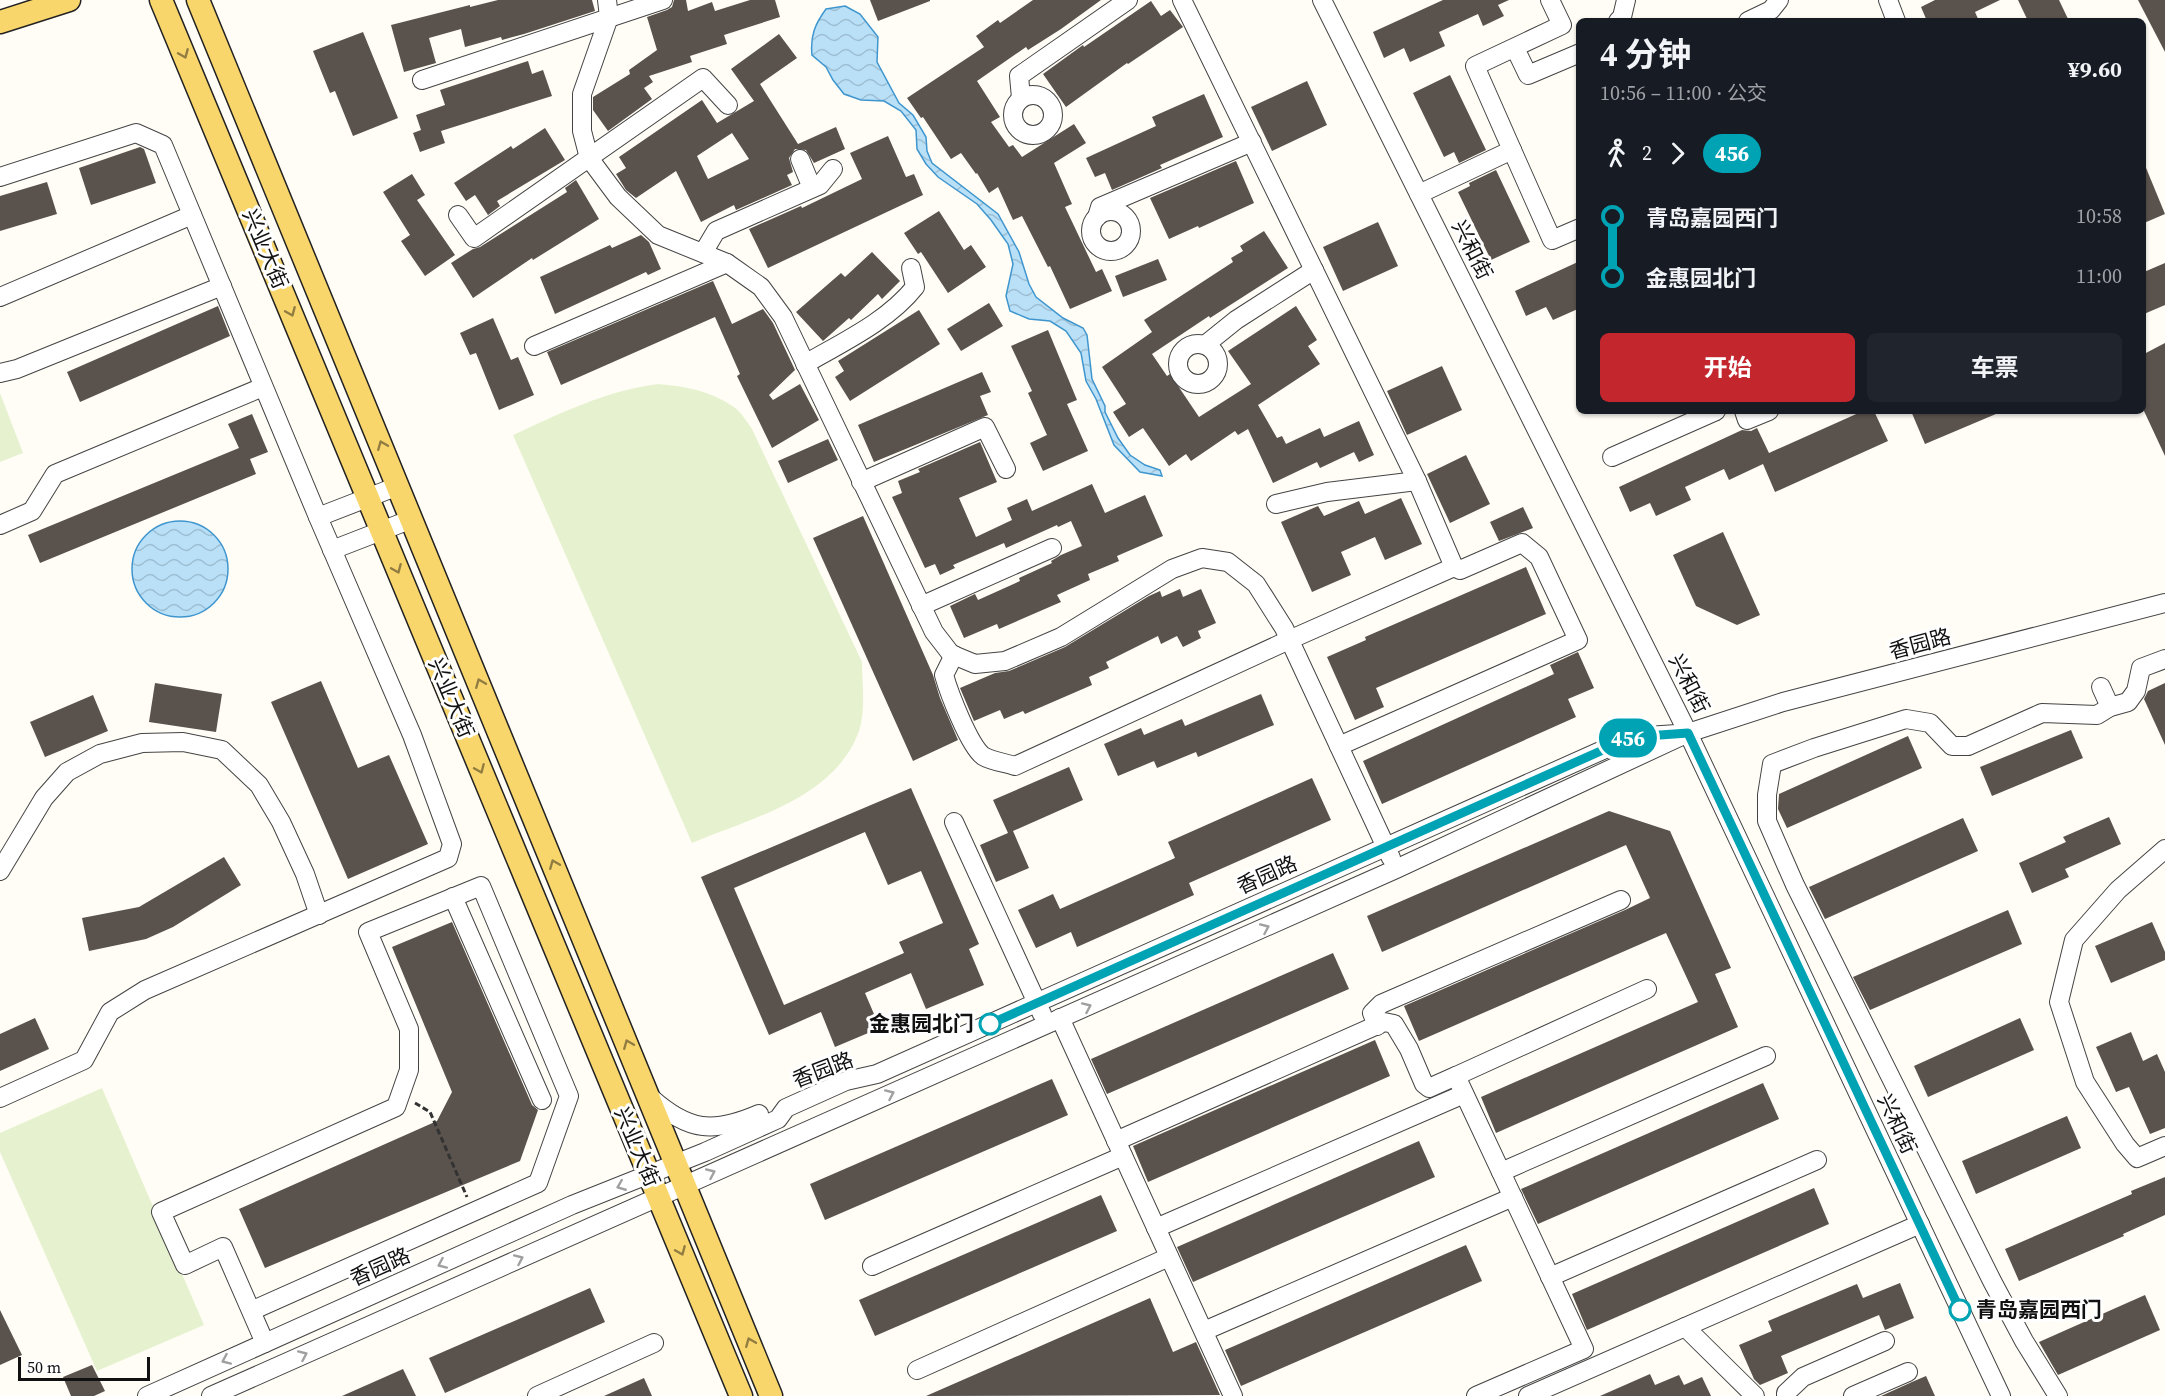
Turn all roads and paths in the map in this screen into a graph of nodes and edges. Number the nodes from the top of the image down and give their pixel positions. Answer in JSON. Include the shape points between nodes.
{"nodes":[{"id":1,"x":69,"y":0,"type":"edge"},
{"id":2,"x":161,"y":0,"type":"edge"},
{"id":3,"x":198,"y":0,"type":"edge"},
{"id":4,"x":663,"y":0,"type":"edge"},
{"id":5,"x":1128,"y":0,"type":"edge"},
{"id":6,"x":1182,"y":0,"type":"edge"},
{"id":7,"x":1322,"y":0,"type":"edge"},
{"id":8,"x":1550,"y":0,"type":"edge"},
{"id":9,"x":1626,"y":0,"type":"edge"},
{"id":10,"x":1779,"y":0,"type":"edge"},
{"id":11,"x":1888,"y":0,"type":"edge"},
{"id":12,"x":608,"y":9,"type":"edge"},
{"id":13,"x":1621,"y":18,"type":"edge"},
{"id":14,"x":1758,"y":18,"type":"edge"},
{"id":15,"x":1895,"y":18,"type":"edge"},
{"id":16,"x":0,"y":22,"type":"edge"},
{"id":17,"x":1515,"y":48,"type":"junction"},
{"id":18,"x":1576,"y":55,"type":"edge"},
{"id":19,"x":422,"y":80,"type":"dead end"},
{"id":20,"x":1021,"y":98,"type":"dead end"},
{"id":21,"x":728,"y":105,"type":"dead end"},
{"id":22,"x":1252,"y":142,"type":"junction"},
{"id":23,"x":1512,"y":150,"type":"junction"},
{"id":24,"x":589,"y":158,"type":"junction"},
{"id":25,"x":800,"y":159,"type":"dead end"},
{"id":26,"x":833,"y":169,"type":"dead end"},
{"id":27,"x":0,"y":177,"type":"edge"},
{"id":28,"x":812,"y":188,"type":"junction"},
{"id":29,"x":1419,"y":194,"type":"junction"},
{"id":30,"x":192,"y":214,"type":"junction"},
{"id":31,"x":458,"y":216,"type":"dead end"},
{"id":32,"x":1097,"y":217,"type":"dead end"},
{"id":33,"x":1576,"y":230,"type":"edge"},
{"id":34,"x":703,"y":252,"type":"junction"},
{"id":35,"x":727,"y":263,"type":"junction"},
{"id":36,"x":911,"y":268,"type":"dead end"},
{"id":37,"x":1314,"y":270,"type":"junction"},
{"id":38,"x":222,"y":286,"type":"junction"},
{"id":39,"x":0,"y":297,"type":"edge"},
{"id":40,"x":1205,"y":345,"type":"dead end"},
{"id":41,"x":534,"y":346,"type":"dead end"},
{"id":42,"x":805,"y":364,"type":"junction"},
{"id":43,"x":0,"y":373,"type":"edge"},
{"id":44,"x":263,"y":387,"type":"junction"},
{"id":45,"x":1709,"y":414,"type":"edge"},
{"id":46,"x":1745,"y":414,"type":"edge"},
{"id":47,"x":1762,"y":414,"type":"edge"},
{"id":48,"x":1612,"y":457,"type":"dead end"},
{"id":49,"x":1006,"y":469,"type":"dead end"},
{"id":50,"x":1417,"y":481,"type":"junction"},
{"id":51,"x":861,"y":482,"type":"junction"},
{"id":52,"x":398,"y":486,"type":"junction"},
{"id":53,"x":368,"y":498,"type":"junction"},
{"id":54,"x":1276,"y":504,"type":"dead end"},
{"id":55,"x":318,"y":517,"type":"junction"},
{"id":56,"x":412,"y":519,"type":"junction"},
{"id":57,"x":0,"y":525,"type":"edge"},
{"id":58,"x":382,"y":531,"type":"junction"},
{"id":59,"x":1052,"y":548,"type":"dead end"},
{"id":60,"x":332,"y":550,"type":"junction"},
{"id":61,"x":1454,"y":567,"type":"junction"},
{"id":62,"x":2165,"y":603,"type":"edge"},
{"id":63,"x":921,"y":606,"type":"junction"},
{"id":64,"x":1289,"y":640,"type":"junction"},
{"id":65,"x":954,"y":655,"type":"junction"},
{"id":66,"x":2165,"y":659,"type":"edge"},
{"id":67,"x":2101,"y":687,"type":"dead end"},
{"id":68,"x":2110,"y":707,"type":"junction"},
{"id":69,"x":1688,"y":733,"type":"junction"},
{"id":70,"x":1339,"y":746,"type":"junction"},
{"id":71,"x":954,"y":822,"type":"dead end"},
{"id":72,"x":2165,"y":849,"type":"edge"},
{"id":73,"x":1396,"y":869,"type":"junction"},
{"id":74,"x":0,"y":871,"type":"edge"},
{"id":75,"x":453,"y":897,"type":"junction"},
{"id":76,"x":1621,"y":900,"type":"dead end"},
{"id":77,"x":319,"y":915,"type":"junction"},
{"id":78,"x":1647,"y":989,"type":"dead end"},
{"id":79,"x":1037,"y":1003,"type":"junction"},
{"id":80,"x":1054,"y":1021,"type":"junction"},
{"id":81,"x":1377,"y":1026,"type":"junction"},
{"id":82,"x":1766,"y":1056,"type":"dead end"},
{"id":83,"x":1456,"y":1076,"type":"junction"},
{"id":84,"x":400,"y":1094,"type":"junction"},
{"id":85,"x":1464,"y":1094,"type":"junction"},
{"id":86,"x":0,"y":1098,"type":"edge"},
{"id":87,"x":651,"y":1098,"type":"junction"},
{"id":88,"x":543,"y":1100,"type":"dead end"},
{"id":89,"x":786,"y":1108,"type":"junction"},
{"id":90,"x":2165,"y":1146,"type":"edge"},
{"id":91,"x":1120,"y":1148,"type":"junction"},
{"id":92,"x":1817,"y":1160,"type":"dead end"},
{"id":93,"x":677,"y":1163,"type":"junction"},
{"id":94,"x":1501,"y":1172,"type":"junction"},
{"id":95,"x":649,"y":1174,"type":"junction"},
{"id":96,"x":686,"y":1185,"type":"junction"},
{"id":97,"x":658,"y":1197,"type":"junction"},
{"id":98,"x":1513,"y":1197,"type":"junction"},
{"id":99,"x":473,"y":1212,"type":"junction"},
{"id":100,"x":1920,"y":1224,"type":"junction"},
{"id":101,"x":1156,"y":1228,"type":"junction"},
{"id":102,"x":1169,"y":1257,"type":"junction"},
{"id":103,"x":872,"y":1266,"type":"dead end"},
{"id":104,"x":1550,"y":1277,"type":"junction"},
{"id":105,"x":251,"y":1311,"type":"junction"},
{"id":106,"x":1685,"y":1328,"type":"junction"},
{"id":107,"x":1204,"y":1331,"type":"junction"},
{"id":108,"x":1885,"y":1341,"type":"dead end"},
{"id":109,"x":265,"y":1343,"type":"junction"},
{"id":110,"x":654,"y":1343,"type":"dead end"},
{"id":111,"x":917,"y":1370,"type":"dead end"},
{"id":112,"x":1908,"y":1372,"type":"dead end"},
{"id":113,"x":147,"y":1396,"type":"edge"},
{"id":114,"x":211,"y":1396,"type":"edge"},
{"id":115,"x":537,"y":1396,"type":"edge"},
{"id":116,"x":741,"y":1396,"type":"edge"},
{"id":117,"x":771,"y":1396,"type":"edge"},
{"id":118,"x":1233,"y":1396,"type":"edge"},
{"id":119,"x":1476,"y":1396,"type":"edge"},
{"id":120,"x":1528,"y":1396,"type":"edge"},
{"id":121,"x":1755,"y":1396,"type":"edge"},
{"id":122,"x":1786,"y":1396,"type":"edge"},
{"id":123,"x":1853,"y":1396,"type":"edge"},
{"id":124,"x":2001,"y":1396,"type":"edge"},
{"id":125,"x":2058,"y":1396,"type":"edge"}],
"edges":[{"from":1,"to":16,"type":"main road"},
{"from":2,"to":53,"type":"main road","name":"兴业大街","one_way":true},
{"from":52,"to":3,"type":"main road","name":"兴业大街","one_way":true},
{"from":4,"to":12,"type":"street"},
{"from":5,"to":20,"type":"street","via":[[1019,76]]},
{"from":6,"to":22,"type":"street"},
{"from":7,"to":29,"type":"street","name":"兴和街"},
{"from":8,"to":17,"type":"street","via":[[1562,25]]},
{"from":9,"to":13,"type":"street"},
{"from":10,"to":14,"type":"street"},
{"from":11,"to":15,"type":"street"},
{"from":12,"to":19,"type":"street"},
{"from":12,"to":24,"type":"street","via":[[582,94],[582,131]]},
{"from":17,"to":18,"type":"street","via":[[1528,75]]},
{"from":17,"to":23,"type":"street","via":[[1475,66]]},
{"from":21,"to":24,"type":"street","via":[[704,78]]},
{"from":22,"to":32,"type":"street","via":[[1100,207]]},
{"from":22,"to":37,"type":"street"},
{"from":23,"to":29,"type":"street"},
{"from":23,"to":33,"type":"street","via":[[1552,240]]},
{"from":24,"to":31,"type":"street","via":[[474,238]]},
{"from":24,"to":34,"type":"street","via":[[618,197],[658,235]]},
{"from":25,"to":28,"type":"street"},
{"from":26,"to":28,"type":"street","via":[[820,185]]},
{"from":27,"to":30,"type":"street","via":[[136,133],[163,145]]},
{"from":28,"to":34,"type":"street","via":[[716,231]]},
{"from":29,"to":69,"type":"street","name":"兴和街"},
{"from":30,"to":38,"type":"street"},
{"from":30,"to":39,"type":"street"},
{"from":34,"to":35,"type":"street"},
{"from":35,"to":41,"type":"street"},
{"from":35,"to":42,"type":"street","via":[[761,287],[783,317]]},
{"from":36,"to":42,"type":"street","via":[[915,287],[905,300]]},
{"from":37,"to":40,"type":"street","via":[[1236,320]]},
{"from":37,"to":50,"type":"street"},
{"from":38,"to":43,"type":"street"},
{"from":38,"to":44,"type":"street"},
{"from":42,"to":51,"type":"street"},
{"from":44,"to":55,"type":"street"},
{"from":44,"to":57,"type":"street","via":[[55,474],[32,511]]},
{"from":45,"to":48,"type":"street"},
{"from":46,"to":47,"type":"street","via":[[1747,420]]},
{"from":49,"to":51,"type":"street","via":[[985,427]]},
{"from":50,"to":54,"type":"street","via":[[1327,492]]},
{"from":50,"to":61,"type":"street"},
{"from":51,"to":63,"type":"street"},
{"from":52,"to":53,"type":"street"},
{"from":52,"to":56,"type":"main road","name":"兴业大街"},
{"from":53,"to":55,"type":"street"},
{"from":53,"to":58,"type":"main road","name":"兴业大街"},
{"from":55,"to":60,"type":"street"},
{"from":56,"to":58,"type":"street"},
{"from":87,"to":56,"type":"main road","name":"兴业大街","one_way":true},
{"from":58,"to":60,"type":"street"},
{"from":58,"to":95,"type":"main road","name":"兴业大街","one_way":true},
{"from":59,"to":63,"type":"street"},
{"from":60,"to":77,"type":"street","via":[[412,735],[452,844],[448,858]]},
{"from":61,"to":64,"type":"street"},
{"from":61,"to":70,"type":"street","via":[[1460,570],[1522,543],[1539,557],[1578,640]]},
{"from":62,"to":69,"type":"street","name":"香园路","via":[[1783,702]]},
{"from":63,"to":65,"type":"street","via":[[934,632]]},
{"from":64,"to":65,"type":"street","via":[[1256,584],[1228,562],[1202,558],[1172,569],[1061,637],[1005,661],[975,664]]},
{"from":64,"to":65,"type":"street","via":[[1015,766],[984,756],[971,739],[944,675]]},
{"from":64,"to":70,"type":"street"},
{"from":66,"to":68,"type":"street","via":[[2141,668],[2136,691],[2128,702]]},
{"from":67,"to":68,"type":"street"},
{"from":68,"to":125,"type":"street","via":[[2097,716],[2042,713],[1968,746],[1952,746],[1930,723],[1906,719],[1772,764],[1767,795],[1767,821],[1795,885],[1992,1281]]},
{"from":69,"to":73,"type":"street","name":"香园路"},
{"from":69,"to":79,"type":"street","name":"香园路","via":[[1632,737]]},
{"from":69,"to":100,"type":"street","name":"兴和街"},
{"from":70,"to":73,"type":"street"},
{"from":71,"to":79,"type":"street"},
{"from":72,"to":90,"type":"street","via":[[2118,890],[2074,940],[2059,1002],[2085,1082],[2125,1144],[2137,1158]]},
{"from":80,"to":73,"type":"street","name":"香园路","one_way":true},
{"from":74,"to":77,"type":"street","via":[[44,798],[67,772],[100,754],[142,743],[183,742],[222,750],[259,785],[281,822]]},
{"from":75,"to":84,"type":"street","via":[[368,932],[409,1029],[409,1070]]},
{"from":75,"to":88,"type":"street"},
{"from":75,"to":99,"type":"street","via":[[481,886],[569,1096],[538,1183]]},
{"from":76,"to":81,"type":"street","via":[[1381,1004],[1372,1013]]},
{"from":77,"to":86,"type":"street","via":[[145,990],[110,1012],[84,1060]]},
{"from":78,"to":83,"type":"street"},
{"from":79,"to":80,"type":"street"},
{"from":79,"to":89,"type":"street","name":"香园路","via":[[878,1074],[846,1081]]},
{"from":80,"to":91,"type":"street"},
{"from":96,"to":80,"type":"street","name":"香园路","one_way":true},
{"from":81,"to":83,"type":"street","via":[[1384,1022],[1394,1024],[1429,1088]]},
{"from":81,"to":91,"type":"street"},
{"from":82,"to":94,"type":"street"},
{"from":83,"to":85,"type":"street"},
{"from":84,"to":99,"type":"path","via":[[430,1112]]},
{"from":84,"to":105,"type":"street","via":[[396,1107],[161,1212],[185,1265],[223,1247]]},
{"from":85,"to":94,"type":"street"},
{"from":85,"to":101,"type":"street"},
{"from":87,"to":89,"type":"street","via":[[684,1122],[703,1127],[737,1124],[772,1108]]},
{"from":87,"to":93,"type":"main road","name":"兴业大街"},
{"from":89,"to":93,"type":"street","name":"香园路","via":[[778,1119]]},
{"from":91,"to":101,"type":"street"},
{"from":91,"to":103,"type":"street"},
{"from":92,"to":104,"type":"street"},
{"from":93,"to":95,"type":"street","name":"香园路"},
{"from":93,"to":96,"type":"main road","name":"兴业大街"},
{"from":94,"to":98,"type":"street"},
{"from":95,"to":97,"type":"main road","name":"兴业大街"},
{"from":95,"to":109,"type":"street","name":"香园路","one_way":true},
{"from":96,"to":97,"type":"street","name":"香园路"},
{"from":117,"to":96,"type":"main road","name":"兴业大街","one_way":true},
{"from":114,"to":97,"type":"street","name":"香园路","one_way":true},
{"from":97,"to":116,"type":"main road","name":"兴业大街","one_way":true},
{"from":98,"to":104,"type":"street"},
{"from":98,"to":107,"type":"street"},
{"from":99,"to":105,"type":"street"},
{"from":100,"to":106,"type":"street"},
{"from":100,"to":124,"type":"street","name":"兴和街"},
{"from":101,"to":102,"type":"street"},
{"from":102,"to":107,"type":"street"},
{"from":102,"to":111,"type":"street"},
{"from":104,"to":119,"type":"street","via":[[1584,1349]]},
{"from":105,"to":109,"type":"street"},
{"from":106,"to":120,"type":"street"},
{"from":106,"to":121,"type":"street"},
{"from":107,"to":118,"type":"street"},
{"from":108,"to":122,"type":"street","via":[[1803,1377]]},
{"from":109,"to":113,"type":"street","name":"香园路","one_way":true},
{"from":110,"to":115,"type":"street"},
{"from":112,"to":123,"type":"street"}]}
